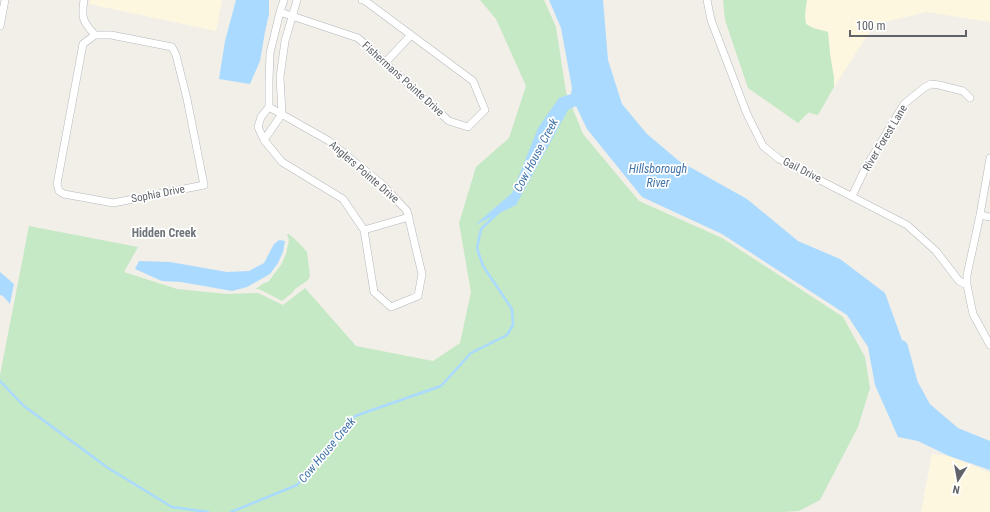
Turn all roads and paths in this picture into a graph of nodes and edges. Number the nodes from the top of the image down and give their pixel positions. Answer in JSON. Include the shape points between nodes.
{"nodes":[{"id":1,"x":5,"y":0,"type":"edge"},
{"id":2,"x":84,"y":0,"type":"edge"},
{"id":3,"x":284,"y":0,"type":"edge"},
{"id":4,"x":297,"y":0,"type":"edge"},
{"id":5,"x":362,"y":0,"type":"edge"},
{"id":6,"x":707,"y":0,"type":"edge"},
{"id":7,"x":280,"y":12,"type":"junction"},
{"id":8,"x":292,"y":16,"type":"junction"},
{"id":9,"x":0,"y":26,"type":"edge"},
{"id":10,"x":95,"y":34,"type":"junction"},
{"id":11,"x":411,"y":35,"type":"junction"},
{"id":12,"x":385,"y":63,"type":"junction"},
{"id":13,"x":269,"y":76,"type":"junction"},
{"id":14,"x":280,"y":77,"type":"junction"},
{"id":15,"x":970,"y":98,"type":"dead end"},
{"id":16,"x":269,"y":106,"type":"junction"},
{"id":17,"x":282,"y":114,"type":"junction"},
{"id":18,"x":264,"y":140,"type":"junction"},
{"id":19,"x":990,"y":158,"type":"edge"},
{"id":20,"x":852,"y":196,"type":"junction"},
{"id":21,"x":980,"y":215,"type":"junction"},
{"id":22,"x":409,"y":217,"type":"junction"},
{"id":23,"x":990,"y":217,"type":"edge"},
{"id":24,"x":364,"y":230,"type":"junction"},
{"id":25,"x":966,"y":284,"type":"junction"},
{"id":26,"x":990,"y":345,"type":"edge"}],
"edges":[{"from":1,"to":9,"type":"street"},
{"from":2,"to":10,"type":"street","via":[[83,17]]},
{"from":3,"to":7,"type":"street"},
{"from":4,"to":8,"type":"street"},
{"from":5,"to":11,"type":"street","name":"Fishermans Pointe Drive"},
{"from":6,"to":20,"type":"street","name":"Gail Drive","via":[[711,20],[747,114],[763,146],[779,159]]},
{"from":7,"to":8,"type":"street","name":"Fishermans Pointe Drive"},
{"from":7,"to":13,"type":"street","via":[[270,53]]},
{"from":8,"to":12,"type":"street","name":"Fishermans Pointe Drive","via":[[358,38]]},
{"from":8,"to":14,"type":"street","via":[[285,41]]},
{"from":10,"to":10,"type":"street","name":"Sophia Drive","via":[[83,44],[57,184],[59,191],[113,203],[204,185],[187,100],[172,47]]},
{"from":11,"to":12,"type":"street"},
{"from":11,"to":12,"type":"street","name":"Fishermans Pointe Drive","via":[[472,81],[485,110],[468,127],[449,121]]},
{"from":13,"to":14,"type":"street"},
{"from":13,"to":16,"type":"street"},
{"from":14,"to":17,"type":"street"},
{"from":15,"to":20,"type":"street","name":"River Forest Lane","via":[[963,91],[932,84],[904,104],[866,167]]},
{"from":16,"to":17,"type":"street","name":"Anglers Pointe Drive"},
{"from":16,"to":18,"type":"street","via":[[258,127]]},
{"from":17,"to":18,"type":"street"},
{"from":17,"to":22,"type":"street","name":"Anglers Pointe Drive","via":[[329,141],[383,185],[407,211]]},
{"from":18,"to":24,"type":"street","name":"Anglers Pointe Drive","via":[[282,162],[344,199]]},
{"from":19,"to":21,"type":"street"},
{"from":20,"to":25,"type":"street","name":"Gail Drive","via":[[908,225],[936,251],[959,281]]},
{"from":21,"to":23,"type":"street"},
{"from":21,"to":25,"type":"street"},
{"from":22,"to":24,"type":"street"},
{"from":22,"to":24,"type":"street","name":"Anglers Pointe Drive","via":[[422,274],[418,296],[391,307],[374,292]]},
{"from":25,"to":26,"type":"street","via":[[973,314]]}]}
